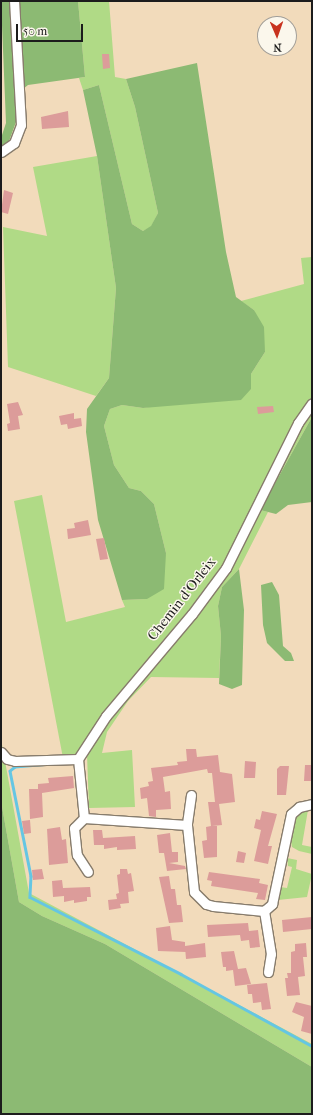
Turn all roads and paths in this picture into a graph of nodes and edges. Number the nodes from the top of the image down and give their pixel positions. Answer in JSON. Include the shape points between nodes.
{"nodes":[{"id":1,"x":14,"y":1,"type":"edge"},
{"id":2,"x":1,"y":152,"type":"edge"},
{"id":3,"x":312,"y":402,"type":"edge"},
{"id":4,"x":1,"y":752,"type":"edge"},
{"id":5,"x":78,"y":759,"type":"junction"},
{"id":6,"x":191,"y":795,"type":"dead end"},
{"id":7,"x":312,"y":804,"type":"edge"},
{"id":8,"x":84,"y":818,"type":"junction"},
{"id":9,"x":187,"y":825,"type":"junction"},
{"id":10,"x":88,"y":872,"type":"dead end"},
{"id":11,"x":264,"y":911,"type":"junction"},
{"id":12,"x":268,"y":972,"type":"dead end"}],
"edges":[{"from":1,"to":2,"type":"street","via":[[21,125],[14,143]]},
{"from":3,"to":5,"type":"street","name":"Chemin d'Orleix","via":[[298,423],[226,568],[192,614],[106,716]]},
{"from":4,"to":5,"type":"street","via":[[7,759],[15,760]]},
{"from":5,"to":8,"type":"street"},
{"from":6,"to":9,"type":"street"},
{"from":7,"to":11,"type":"street","via":[[299,807],[291,814],[272,904]]},
{"from":8,"to":9,"type":"street"},
{"from":8,"to":10,"type":"street","via":[[74,828],[77,855]]},
{"from":9,"to":11,"type":"street","via":[[194,892],[199,898],[213,906]]},
{"from":11,"to":12,"type":"street","via":[[270,954]]}]}
